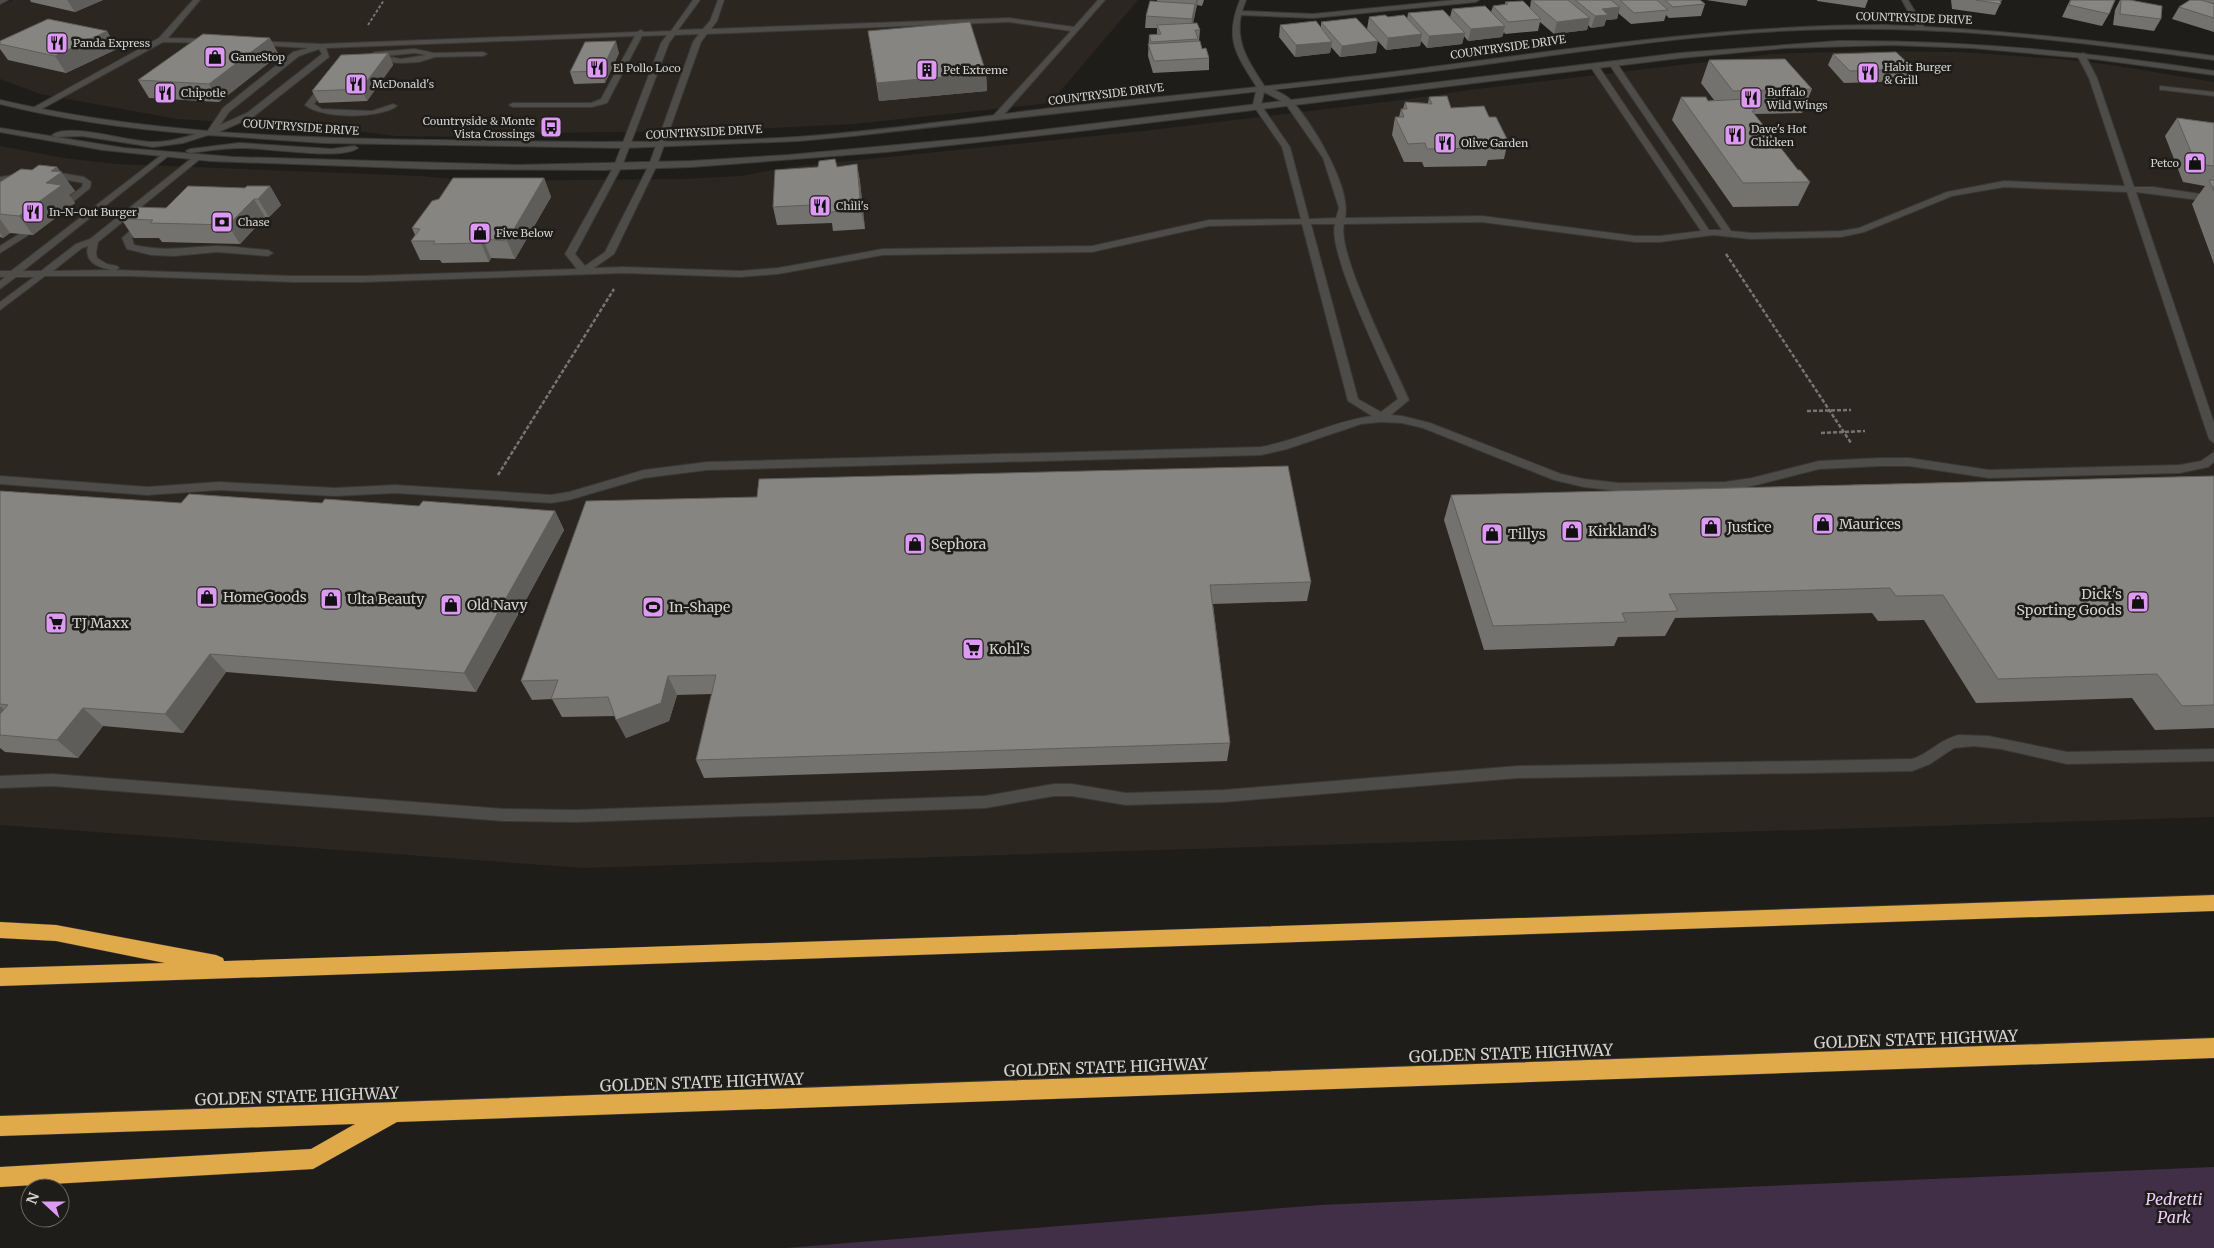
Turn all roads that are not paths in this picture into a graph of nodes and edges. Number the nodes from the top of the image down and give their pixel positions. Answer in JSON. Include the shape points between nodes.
{"nodes":[{"id":1,"x":5,"y":0,"type":"edge"},
{"id":2,"x":197,"y":0,"type":"edge"},
{"id":3,"x":697,"y":0,"type":"edge"},
{"id":4,"x":721,"y":0,"type":"edge"},
{"id":5,"x":1102,"y":0,"type":"edge"},
{"id":6,"x":1243,"y":0,"type":"edge"},
{"id":7,"x":1474,"y":0,"type":"edge"},
{"id":8,"x":1905,"y":0,"type":"edge"},
{"id":9,"x":0,"y":2,"type":"edge"},
{"id":10,"x":1237,"y":13,"type":"junction"},
{"id":11,"x":1921,"y":28,"type":"junction"},
{"id":12,"x":1075,"y":30,"type":"junction"},
{"id":13,"x":673,"y":31,"type":"junction"},
{"id":14,"x":705,"y":31,"type":"junction"},
{"id":15,"x":641,"y":32,"type":"junction"},
{"id":16,"x":162,"y":40,"type":"junction"},
{"id":17,"x":222,"y":42,"type":"edge"},
{"id":18,"x":248,"y":43,"type":"edge"},
{"id":19,"x":321,"y":46,"type":"junction"},
{"id":20,"x":483,"y":54,"type":"dead end"},
{"id":21,"x":368,"y":55,"type":"edge"},
{"id":22,"x":2081,"y":55,"type":"junction"},
{"id":23,"x":2214,"y":58,"type":"edge"},
{"id":24,"x":1613,"y":64,"type":"junction"},
{"id":25,"x":1594,"y":66,"type":"junction"},
{"id":26,"x":2214,"y":73,"type":"edge"},
{"id":27,"x":333,"y":75,"type":"edge"},
{"id":28,"x":1261,"y":88,"type":"junction"},
{"id":29,"x":2162,"y":88,"type":"dead end"},
{"id":30,"x":2214,"y":94,"type":"edge"},
{"id":31,"x":1288,"y":101,"type":"junction"},
{"id":32,"x":0,"y":102,"type":"edge"},
{"id":33,"x":513,"y":105,"type":"dead end"},
{"id":34,"x":1257,"y":105,"type":"junction"},
{"id":35,"x":393,"y":106,"type":"dead end"},
{"id":36,"x":33,"y":110,"type":"junction"},
{"id":37,"x":998,"y":117,"type":"junction"},
{"id":38,"x":0,"y":130,"type":"edge"},
{"id":39,"x":210,"y":132,"type":"junction"},
{"id":40,"x":26,"y":135,"type":"junction"},
{"id":41,"x":394,"y":143,"type":"junction"},
{"id":42,"x":659,"y":145,"type":"junction"},
{"id":43,"x":624,"y":146,"type":"junction"},
{"id":44,"x":164,"y":155,"type":"junction"},
{"id":45,"x":197,"y":157,"type":"junction"},
{"id":46,"x":653,"y":165,"type":"junction"},
{"id":47,"x":618,"y":166,"type":"junction"},
{"id":48,"x":0,"y":180,"type":"edge"},
{"id":49,"x":2130,"y":189,"type":"junction"},
{"id":50,"x":2214,"y":199,"type":"edge"},
{"id":51,"x":66,"y":203,"type":"dead end"},
{"id":52,"x":148,"y":219,"type":"edge"},
{"id":53,"x":1340,"y":220,"type":"junction"},
{"id":54,"x":1305,"y":221,"type":"junction"},
{"id":55,"x":1707,"y":233,"type":"junction"},
{"id":56,"x":1728,"y":233,"type":"junction"},
{"id":57,"x":24,"y":234,"type":"edge"},
{"id":58,"x":93,"y":241,"type":"junction"},
{"id":59,"x":0,"y":250,"type":"edge"},
{"id":60,"x":268,"y":253,"type":"dead end"},
{"id":61,"x":584,"y":271,"type":"junction"},
{"id":62,"x":44,"y":273,"type":"junction"},
{"id":63,"x":129,"y":273,"type":"junction"},
{"id":64,"x":0,"y":274,"type":"edge"},
{"id":65,"x":13,"y":274,"type":"junction"},
{"id":66,"x":0,"y":286,"type":"edge"},
{"id":67,"x":0,"y":307,"type":"edge"},
{"id":68,"x":1382,"y":417,"type":"junction"},
{"id":69,"x":2214,"y":439,"type":"edge"},
{"id":70,"x":2214,"y":456,"type":"edge"},
{"id":71,"x":0,"y":480,"type":"edge"},
{"id":72,"x":2214,"y":755,"type":"edge"},
{"id":73,"x":0,"y":782,"type":"edge"},
{"id":74,"x":2214,"y":903,"type":"edge"},
{"id":75,"x":0,"y":930,"type":"edge"},
{"id":76,"x":244,"y":969,"type":"junction"},
{"id":77,"x":0,"y":976,"type":"edge"},
{"id":78,"x":2214,"y":1048,"type":"edge"},
{"id":79,"x":394,"y":1112,"type":"junction"},
{"id":80,"x":0,"y":1126,"type":"edge"},
{"id":81,"x":0,"y":1177,"type":"edge"}],
"edges":[{"from":1,"to":9,"type":"street"},
{"from":2,"to":16,"type":"street"},
{"from":3,"to":13,"type":"street"},
{"from":4,"to":14,"type":"street","via":[[713,21]]},
{"from":5,"to":12,"type":"street"},
{"from":6,"to":10,"type":"street"},
{"from":7,"to":10,"type":"street","via":[[1313,16]]},
{"from":8,"to":11,"type":"street"},
{"from":10,"to":28,"type":"street","via":[[1234,28],[1236,44]]},
{"from":11,"to":23,"type":"street","name":"COUNTRYSIDE DRIVE","via":[[2061,38]]},
{"from":11,"to":28,"type":"street","name":"COUNTRYSIDE DRIVE","via":[[1839,27],[1731,32]]},
{"from":12,"to":14,"type":"street","via":[[1009,20]]},
{"from":12,"to":37,"type":"street"},
{"from":13,"to":14,"type":"street"},
{"from":13,"to":15,"type":"street"},
{"from":13,"to":43,"type":"street","via":[[665,43]]},
{"from":14,"to":42,"type":"street","via":[[697,42]]},
{"from":15,"to":19,"type":"street"},
{"from":15,"to":33,"type":"street","via":[[604,101],[592,105]]},
{"from":16,"to":17,"type":"street"},
{"from":16,"to":36,"type":"street"},
{"from":18,"to":19,"type":"street"},
{"from":19,"to":39,"type":"street","via":[[296,54],[226,110]]},
{"from":19,"to":39,"type":"street","via":[[326,55],[250,115]]},
{"from":20,"to":21,"type":"street","via":[[434,55],[400,61],[388,60],[378,54]]},
{"from":22,"to":24,"type":"street","name":"COUNTRYSIDE DRIVE","via":[[1987,47],[1854,43],[1749,48]]},
{"from":22,"to":26,"type":"street","name":"COUNTRYSIDE DRIVE"},
{"from":22,"to":49,"type":"street","via":[[2093,78]]},
{"from":24,"to":25,"type":"street","name":"COUNTRYSIDE DRIVE"},
{"from":24,"to":56,"type":"street"},
{"from":25,"to":31,"type":"street","name":"COUNTRYSIDE DRIVE"},
{"from":25,"to":55,"type":"street"},
{"from":27,"to":35,"type":"street","via":[[309,105],[311,108],[373,113]]},
{"from":28,"to":31,"type":"street"},
{"from":28,"to":34,"type":"street"},
{"from":28,"to":37,"type":"street","name":"COUNTRYSIDE DRIVE"},
{"from":29,"to":30,"type":"street"},
{"from":31,"to":34,"type":"street","name":"COUNTRYSIDE DRIVE"},
{"from":31,"to":53,"type":"street","via":[[1327,158],[1343,208]]},
{"from":32,"to":36,"type":"street","name":"COUNTRYSIDE DRIVE"},
{"from":34,"to":46,"type":"street","name":"COUNTRYSIDE DRIVE","via":[[907,148]]},
{"from":34,"to":54,"type":"street","via":[[1286,147]]},
{"from":36,"to":39,"type":"street","name":"COUNTRYSIDE DRIVE","via":[[163,129]]},
{"from":37,"to":42,"type":"street","name":"COUNTRYSIDE DRIVE","via":[[807,138]]},
{"from":38,"to":40,"type":"street","name":"COUNTRYSIDE DRIVE"},
{"from":39,"to":40,"type":"street","via":[[183,141],[153,145],[82,134]]},
{"from":39,"to":41,"type":"street","name":"COUNTRYSIDE DRIVE"},
{"from":40,"to":44,"type":"street","name":"COUNTRYSIDE DRIVE"},
{"from":41,"to":43,"type":"street","name":"COUNTRYSIDE DRIVE"},
{"from":41,"to":44,"type":"street","via":[[332,151],[239,145]]},
{"from":42,"to":43,"type":"street","name":"COUNTRYSIDE DRIVE"},
{"from":42,"to":46,"type":"street"},
{"from":43,"to":47,"type":"street"},
{"from":44,"to":45,"type":"street","name":"COUNTRYSIDE DRIVE"},
{"from":44,"to":65,"type":"street"},
{"from":45,"to":47,"type":"street","name":"COUNTRYSIDE DRIVE","via":[[407,166]]},
{"from":45,"to":58,"type":"street"},
{"from":46,"to":47,"type":"street","name":"COUNTRYSIDE DRIVE"},
{"from":46,"to":61,"type":"street","via":[[609,254]]},
{"from":47,"to":61,"type":"street","via":[[570,254]]},
{"from":48,"to":51,"type":"street","via":[[34,174],[86,181],[86,188]]},
{"from":49,"to":50,"type":"street"},
{"from":49,"to":56,"type":"street","via":[[2004,184],[1950,194],[1849,233],[1761,236]]},
{"from":49,"to":69,"type":"street"},
{"from":52,"to":60,"type":"street","via":[[127,238],[130,246],[151,252],[217,250]]},
{"from":53,"to":54,"type":"street"},
{"from":53,"to":55,"type":"street","via":[[1491,220],[1635,239]]},
{"from":53,"to":68,"type":"street","via":[[1337,232],[1349,275],[1404,400]]},
{"from":54,"to":61,"type":"street","via":[[1204,223],[1092,249],[883,252],[748,274]]},
{"from":54,"to":68,"type":"street","via":[[1354,401]]},
{"from":55,"to":56,"type":"street"},
{"from":57,"to":59,"type":"street"},
{"from":58,"to":62,"type":"street","via":[[79,246]]},
{"from":58,"to":63,"type":"street","via":[[93,260],[103,266],[123,268]]},
{"from":61,"to":63,"type":"street","via":[[363,279]]},
{"from":62,"to":63,"type":"street"},
{"from":62,"to":65,"type":"street"},
{"from":62,"to":67,"type":"street"},
{"from":64,"to":65,"type":"street"},
{"from":65,"to":66,"type":"street"},
{"from":68,"to":70,"type":"street","via":[[1407,419],[1426,425],[1558,477],[1619,486],[1725,486],[1829,464],[1904,462],[1995,474],[2180,469],[2204,464]]},
{"from":68,"to":71,"type":"street","via":[[1355,421],[1296,443],[1260,451],[675,468],[551,499],[394,489],[335,492],[219,486],[136,490]]},
{"from":72,"to":73,"type":"street","via":[[2067,758],[2003,742],[1961,740],[1945,745],[1927,760],[1912,764],[1518,772],[1224,796],[1126,799],[1054,790],[986,802],[576,816],[504,815],[52,780]]},
{"from":74,"to":76,"type":"highway"},
{"from":75,"to":76,"type":"highway","via":[[56,933]]},
{"from":76,"to":77,"type":"highway"},
{"from":78,"to":79,"type":"highway","name":"GOLDEN STATE HIGHWAY"},
{"from":79,"to":80,"type":"highway","name":"GOLDEN STATE HIGHWAY"},
{"from":79,"to":81,"type":"highway","via":[[313,1159]]}]}
